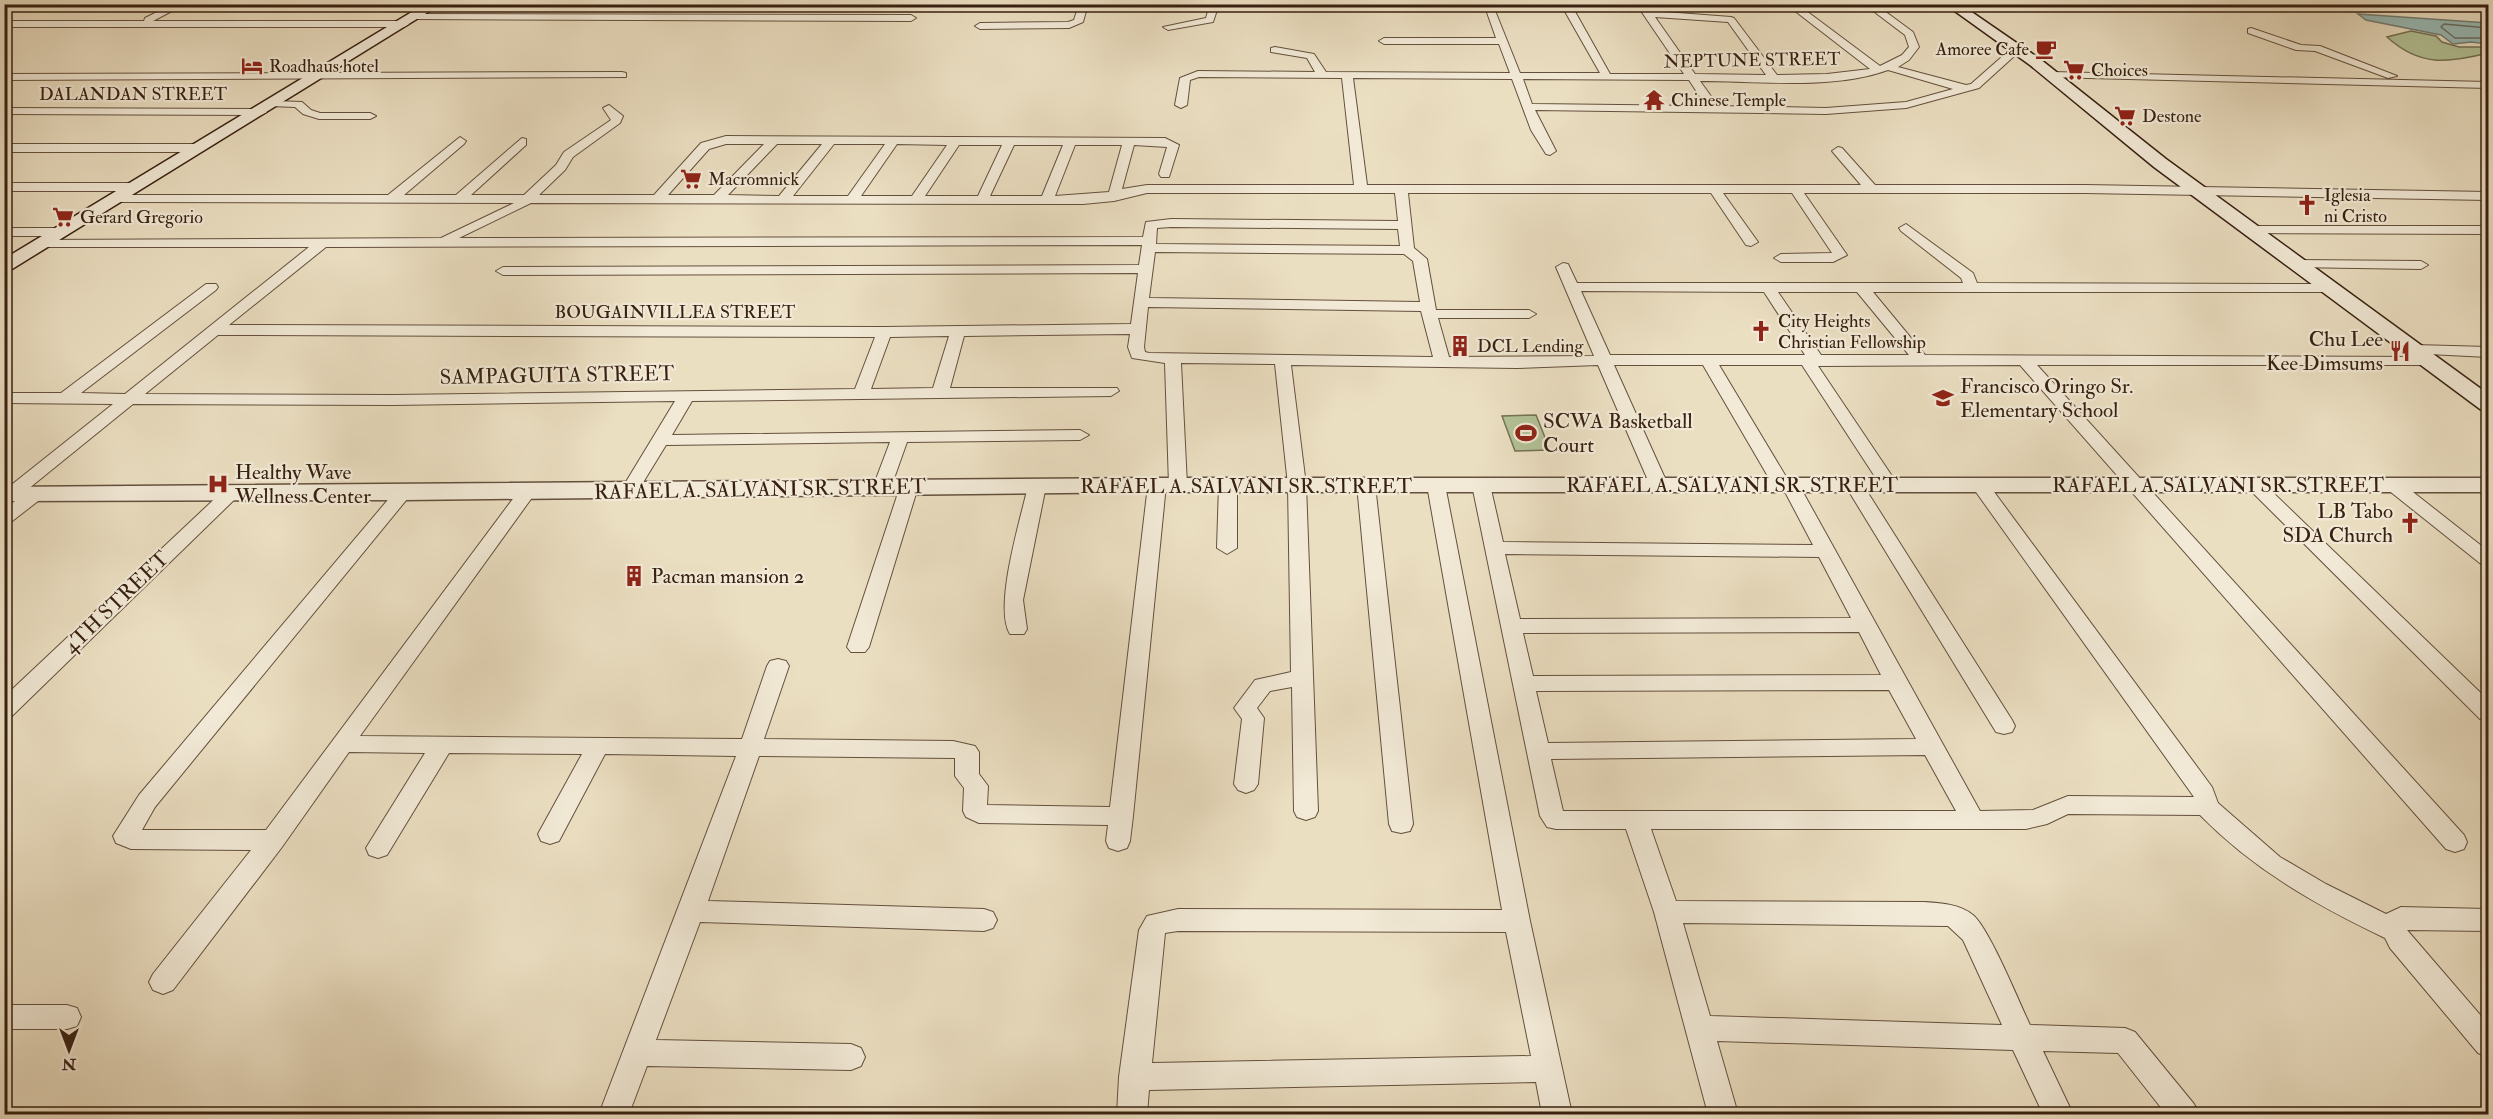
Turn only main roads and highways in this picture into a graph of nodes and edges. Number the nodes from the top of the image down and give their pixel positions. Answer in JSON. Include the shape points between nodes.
{"nodes":[{"id":1,"x":435,"y":4,"type":"edge"},
{"id":2,"x":1951,"y":4,"type":"edge"},
{"id":3,"x":4,"y":268,"type":"edge"},
{"id":4,"x":2488,"y":404,"type":"edge"}],
"edges":[{"from":1,"to":3,"type":"main road"},
{"from":2,"to":4,"type":"main road","via":[[2052,75],[2249,230]]}]}
